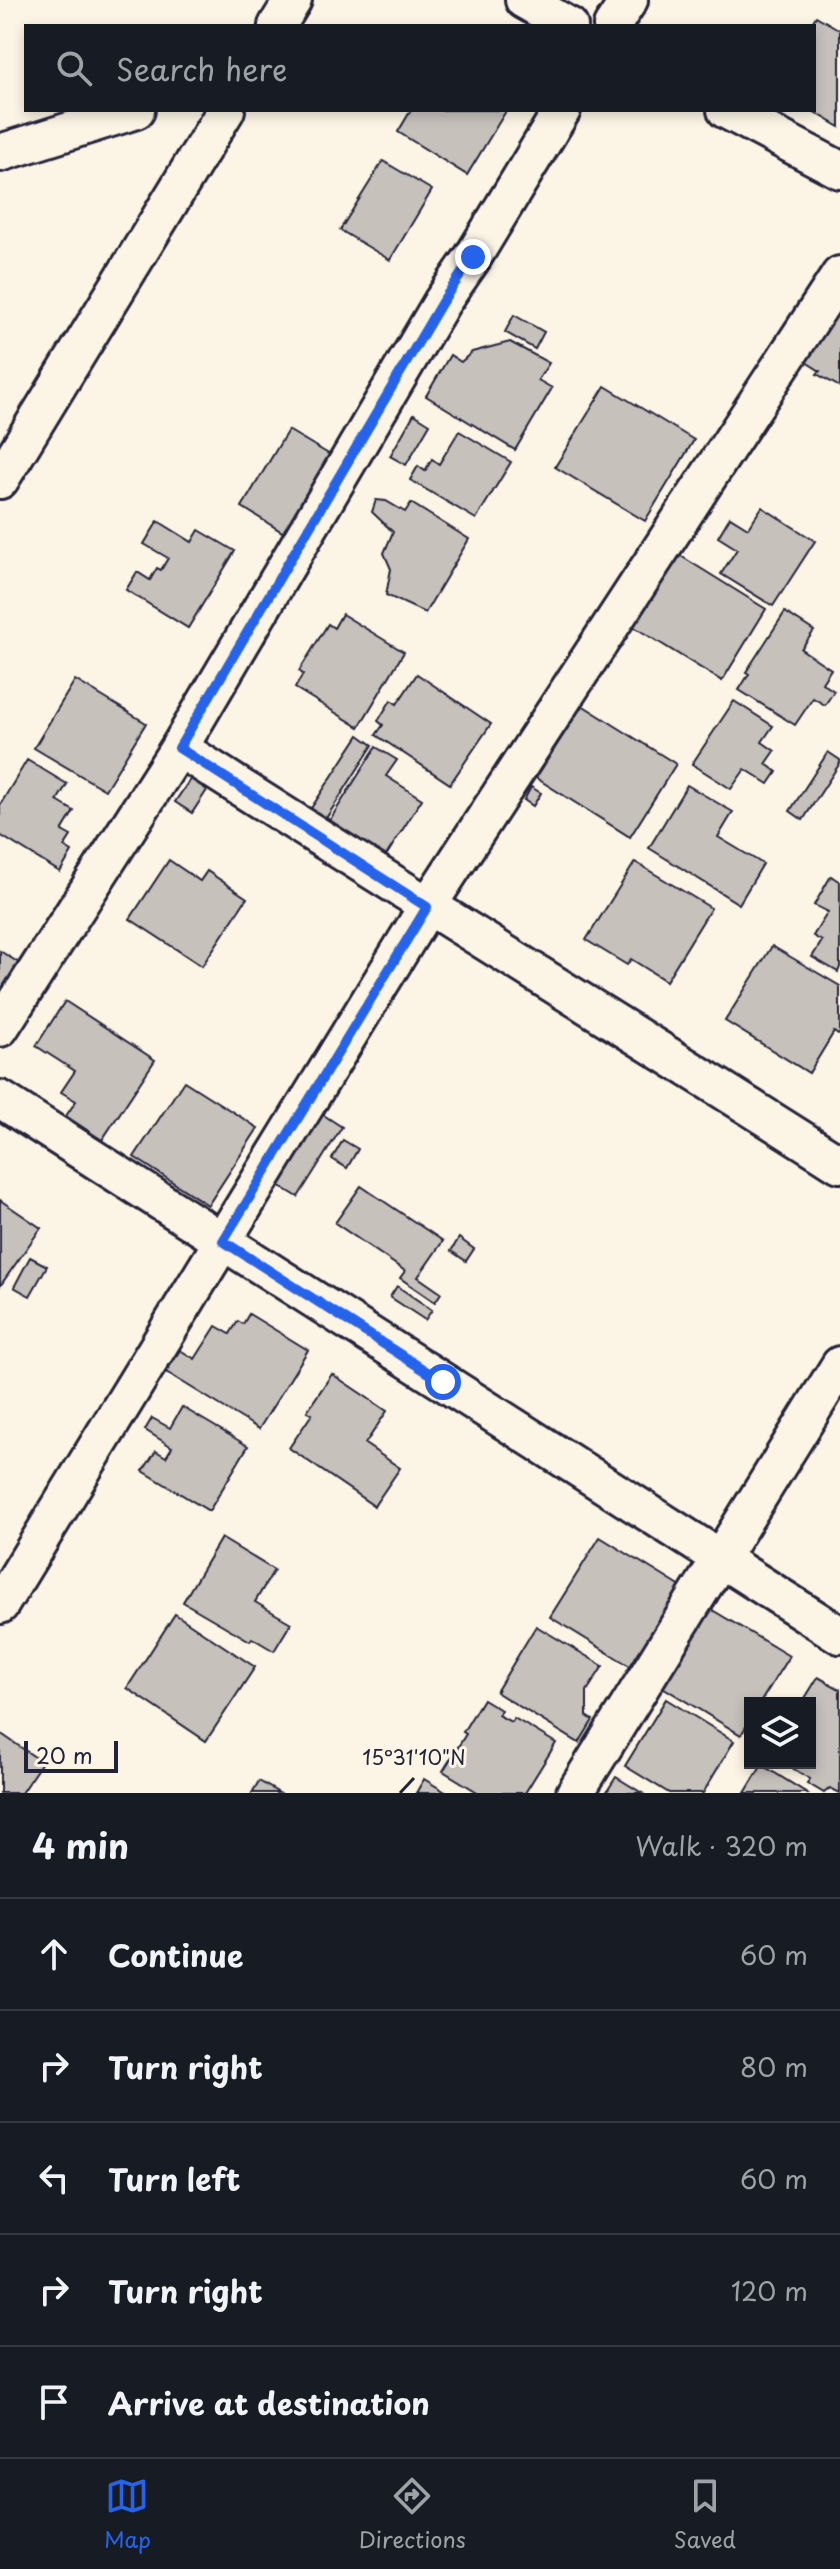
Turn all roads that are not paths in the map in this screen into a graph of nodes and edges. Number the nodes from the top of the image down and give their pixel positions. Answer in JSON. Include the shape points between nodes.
{"nodes":[{"id":1,"x":293,"y":0,"type":"edge"},
{"id":2,"x":524,"y":0,"type":"edge"},
{"id":3,"x":629,"y":0,"type":"edge"},
{"id":4,"x":278,"y":24,"type":"edge"},
{"id":5,"x":566,"y":24,"type":"edge"},
{"id":6,"x":613,"y":24,"type":"edge"},
{"id":7,"x":130,"y":112,"type":"edge"},
{"id":8,"x":225,"y":112,"type":"edge"},
{"id":9,"x":561,"y":112,"type":"edge"},
{"id":10,"x":730,"y":112,"type":"edge"},
{"id":11,"x":0,"y":153,"type":"edge"},
{"id":12,"x":840,"y":170,"type":"edge"},
{"id":13,"x":840,"y":275,"type":"edge"},
{"id":14,"x":0,"y":480,"type":"edge"},
{"id":15,"x":179,"y":748,"type":"junction"},
{"id":16,"x":427,"y":907,"type":"junction"},
{"id":17,"x":0,"y":1028,"type":"edge"},
{"id":18,"x":0,"y":1099,"type":"edge"},
{"id":19,"x":840,"y":1164,"type":"edge"},
{"id":20,"x":223,"y":1241,"type":"junction"},
{"id":21,"x":840,"y":1365,"type":"edge"},
{"id":22,"x":719,"y":1560,"type":"junction"},
{"id":23,"x":0,"y":1605,"type":"edge"},
{"id":24,"x":840,"y":1635,"type":"edge"},
{"id":25,"x":575,"y":1793,"type":"edge"}],
"edges":[{"from":1,"to":4,"type":"street"},
{"from":2,"to":5,"type":"street"},
{"from":3,"to":6,"type":"street"},
{"from":7,"to":11,"type":"street"},
{"from":8,"to":14,"type":"street"},
{"from":9,"to":15,"type":"street","via":[[442,302]]},
{"from":10,"to":12,"type":"street"},
{"from":13,"to":16,"type":"street"},
{"from":15,"to":16,"type":"street"},
{"from":15,"to":17,"type":"street"},
{"from":16,"to":19,"type":"street"},
{"from":16,"to":20,"type":"street"},
{"from":18,"to":20,"type":"street"},
{"from":20,"to":22,"type":"street"},
{"from":20,"to":23,"type":"street"},
{"from":21,"to":22,"type":"street"},
{"from":22,"to":24,"type":"street"},
{"from":22,"to":25,"type":"street"}]}
